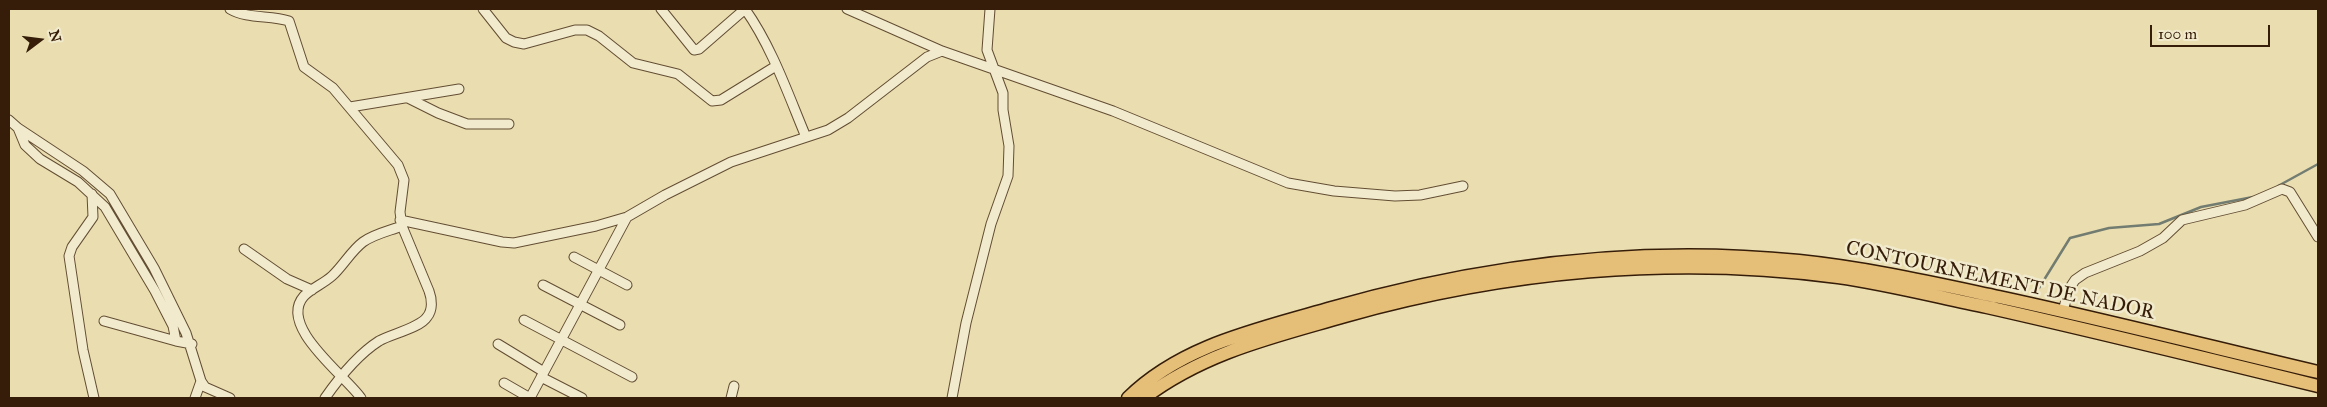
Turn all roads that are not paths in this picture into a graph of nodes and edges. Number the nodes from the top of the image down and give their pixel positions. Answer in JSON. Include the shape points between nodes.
{"nodes":[{"id":1,"x":230,"y":9,"type":"edge"},
{"id":2,"x":482,"y":9,"type":"edge"},
{"id":3,"x":661,"y":9,"type":"edge"},
{"id":4,"x":745,"y":9,"type":"edge"},
{"id":5,"x":847,"y":9,"type":"edge"},
{"id":6,"x":990,"y":9,"type":"edge"},
{"id":7,"x":942,"y":51,"type":"junction"},
{"id":8,"x":776,"y":66,"type":"junction"},
{"id":9,"x":995,"y":69,"type":"junction"},
{"id":10,"x":459,"y":90,"type":"dead end"},
{"id":11,"x":408,"y":98,"type":"junction"},
{"id":12,"x":350,"y":107,"type":"junction"},
{"id":13,"x":9,"y":120,"type":"edge"},
{"id":14,"x":509,"y":124,"type":"dead end"},
{"id":15,"x":18,"y":128,"type":"junction"},
{"id":16,"x":806,"y":137,"type":"junction"},
{"id":17,"x":1463,"y":186,"type":"dead end"},
{"id":18,"x":92,"y":194,"type":"junction"},
{"id":19,"x":627,"y":217,"type":"junction"},
{"id":20,"x":401,"y":223,"type":"junction"},
{"id":21,"x":2318,"y":236,"type":"edge"},
{"id":22,"x":244,"y":249,"type":"dead end"},
{"id":23,"x":574,"y":257,"type":"dead end"},
{"id":24,"x":599,"y":270,"type":"junction"},
{"id":25,"x":543,"y":285,"type":"dead end"},
{"id":26,"x":627,"y":285,"type":"dead end"},
{"id":27,"x":312,"y":290,"type":"junction"},
{"id":28,"x":581,"y":305,"type":"junction"},
{"id":29,"x":2056,"y":314,"type":"junction"},
{"id":30,"x":524,"y":320,"type":"dead end"},
{"id":31,"x":104,"y":321,"type":"dead end"},
{"id":32,"x":620,"y":325,"type":"dead end"},
{"id":33,"x":561,"y":340,"type":"junction"},
{"id":34,"x":176,"y":341,"type":"junction"},
{"id":35,"x":192,"y":344,"type":"junction"},
{"id":36,"x":498,"y":344,"type":"dead end"},
{"id":37,"x":2318,"y":372,"type":"edge"},
{"id":38,"x":542,"y":375,"type":"junction"},
{"id":39,"x":632,"y":377,"type":"dead end"},
{"id":40,"x":341,"y":378,"type":"junction"},
{"id":41,"x":201,"y":381,"type":"junction"},
{"id":42,"x":504,"y":382,"type":"dead end"},
{"id":43,"x":734,"y":386,"type":"dead end"},
{"id":44,"x":2318,"y":386,"type":"edge"},
{"id":45,"x":576,"y":397,"type":"edge"},
{"id":46,"x":96,"y":398,"type":"edge"},
{"id":47,"x":195,"y":398,"type":"edge"},
{"id":48,"x":230,"y":398,"type":"edge"},
{"id":49,"x":325,"y":398,"type":"edge"},
{"id":50,"x":361,"y":398,"type":"edge"},
{"id":51,"x":530,"y":398,"type":"edge"},
{"id":52,"x":731,"y":398,"type":"edge"},
{"id":53,"x":952,"y":398,"type":"edge"},
{"id":54,"x":1128,"y":398,"type":"edge"},
{"id":55,"x":1144,"y":398,"type":"edge"}],
"edges":[{"from":1,"to":12,"type":"street","via":[[289,21],[304,68],[333,88]]},
{"from":2,"to":8,"type":"street","via":[[506,38],[524,44],[575,30],[587,30],[633,63],[678,74],[712,101],[721,100]]},
{"from":3,"to":4,"type":"street","via":[[694,50]]},
{"from":4,"to":8,"type":"street"},
{"from":5,"to":7,"type":"street"},
{"from":6,"to":9,"type":"street","via":[[987,50]]},
{"from":7,"to":9,"type":"street"},
{"from":7,"to":16,"type":"street","via":[[926,57],[837,126]]},
{"from":8,"to":16,"type":"street"},
{"from":9,"to":17,"type":"street","via":[[1154,127],[1288,183],[1395,196],[1428,194]]},
{"from":9,"to":53,"type":"street","via":[[1003,93],[1009,146],[1008,176],[991,224],[966,324]]},
{"from":10,"to":11,"type":"street"},
{"from":11,"to":12,"type":"street"},
{"from":11,"to":14,"type":"street","via":[[467,124]]},
{"from":12,"to":20,"type":"street","via":[[402,173]]},
{"from":13,"to":15,"type":"street"},
{"from":15,"to":18,"type":"street","via":[[25,145],[40,159]]},
{"from":15,"to":35,"type":"street","via":[[76,166],[110,194],[154,268]]},
{"from":16,"to":19,"type":"street","via":[[731,162]]},
{"from":18,"to":34,"type":"street","via":[[115,222],[155,291],[173,326]]},
{"from":18,"to":46,"type":"street","via":[[93,217],[72,247],[70,256],[84,350]]},
{"from":19,"to":20,"type":"street","via":[[514,243]]},
{"from":19,"to":24,"type":"street"},
{"from":20,"to":27,"type":"street","via":[[371,236],[324,283]]},
{"from":20,"to":40,"type":"street","via":[[429,291],[432,302],[429,316],[419,324],[377,342]]},
{"from":21,"to":29,"type":"street","via":[[2290,192],[2282,189],[2245,205],[2182,220],[2163,238],[2140,251],[2084,272],[2069,289]]},
{"from":22,"to":27,"type":"street","via":[[287,279]]},
{"from":23,"to":24,"type":"street"},
{"from":24,"to":26,"type":"street"},
{"from":24,"to":28,"type":"street"},
{"from":25,"to":28,"type":"street"},
{"from":27,"to":40,"type":"street","via":[[303,297],[298,324]]},
{"from":28,"to":32,"type":"street"},
{"from":28,"to":33,"type":"street"},
{"from":29,"to":37,"type":"highway","name":"CONTOURNEMENT DE NADOR"},
{"from":29,"to":44,"type":"highway","name":"CONTOURNEMENT DE NADOR"},
{"from":29,"to":54,"type":"highway","name":"CONTOURNEMENT DE NADOR","via":[[1885,272],[1798,261],[1711,256],[1623,257],[1536,265],[1450,279],[1370,297],[1224,339],[1178,360]]},
{"from":29,"to":55,"type":"highway","name":"CONTOURNEMENT DE NADOR","via":[[1796,272],[1669,267],[1537,276],[1374,308],[1275,336],[1207,359]]},
{"from":30,"to":33,"type":"street"},
{"from":31,"to":34,"type":"street"},
{"from":33,"to":38,"type":"street"},
{"from":33,"to":39,"type":"street"},
{"from":34,"to":35,"type":"street"},
{"from":35,"to":41,"type":"street"},
{"from":36,"to":38,"type":"street"},
{"from":38,"to":45,"type":"street"},
{"from":38,"to":51,"type":"street"},
{"from":40,"to":49,"type":"street"},
{"from":40,"to":50,"type":"street"},
{"from":41,"to":47,"type":"street"},
{"from":41,"to":48,"type":"street","via":[[205,387]]},
{"from":42,"to":51,"type":"street"},
{"from":43,"to":52,"type":"street"}]}
